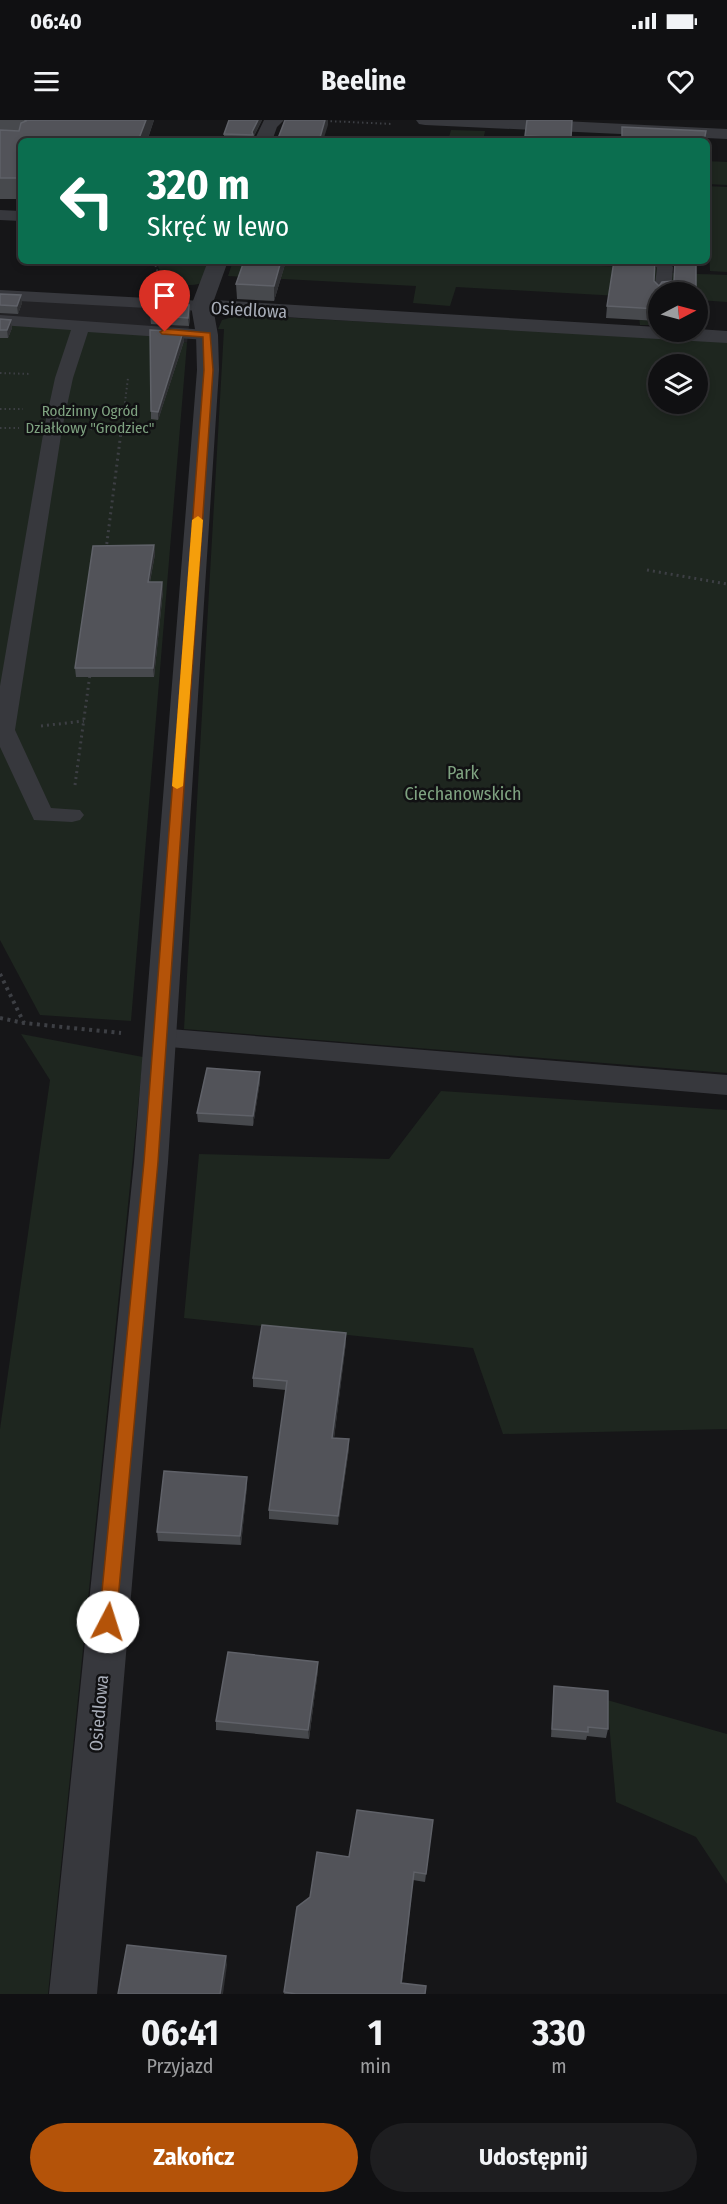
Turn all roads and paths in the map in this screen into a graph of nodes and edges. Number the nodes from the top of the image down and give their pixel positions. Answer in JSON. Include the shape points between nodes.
{"nodes":[{"id":1,"x":275,"y":120,"type":"edge"},
{"id":2,"x":425,"y":120,"type":"edge"},
{"id":3,"x":727,"y":134,"type":"edge"},
{"id":4,"x":264,"y":138,"type":"edge"},
{"id":5,"x":0,"y":215,"type":"edge"},
{"id":6,"x":18,"y":216,"type":"edge"},
{"id":7,"x":217,"y":264,"type":"edge"},
{"id":8,"x":662,"y":264,"type":"edge"},
{"id":9,"x":664,"y":282,"type":"edge"},
{"id":10,"x":0,"y":295,"type":"edge"},
{"id":11,"x":52,"y":298,"type":"junction"},
{"id":12,"x":202,"y":306,"type":"junction"},
{"id":13,"x":0,"y":320,"type":"edge"},
{"id":14,"x":41,"y":322,"type":"junction"},
{"id":15,"x":81,"y":325,"type":"junction"},
{"id":16,"x":648,"y":331,"type":"edge"},
{"id":17,"x":207,"y":335,"type":"junction"},
{"id":18,"x":708,"y":336,"type":"edge"},
{"id":19,"x":727,"y":337,"type":"edge"},
{"id":20,"x":128,"y":378,"type":"dead end"},
{"id":21,"x":105,"y":558,"type":"edge"},
{"id":22,"x":647,"y":570,"type":"dead end"},
{"id":23,"x":727,"y":584,"type":"edge"},
{"id":24,"x":91,"y":663,"type":"edge"},
{"id":25,"x":84,"y":721,"type":"junction"},
{"id":26,"x":4,"y":730,"type":"junction"},
{"id":27,"x":72,"y":815,"type":"joint"},
{"id":28,"x":0,"y":974,"type":"edge"},
{"id":29,"x":0,"y":1018,"type":"edge"},
{"id":30,"x":24,"y":1023,"type":"junction"},
{"id":31,"x":158,"y":1037,"type":"junction"},
{"id":32,"x":727,"y":1085,"type":"edge"},
{"id":33,"x":73,"y":1994,"type":"edge"}],
"edges":[{"from":1,"to":4,"type":"street"},
{"from":2,"to":3,"type":"street"},
{"from":5,"to":6,"type":"lane"},
{"from":7,"to":12,"type":"street"},
{"from":8,"to":9,"type":"lane"},
{"from":10,"to":11,"type":"lane"},
{"from":11,"to":12,"type":"lane"},
{"from":11,"to":14,"type":"lane"},
{"from":12,"to":16,"type":"street","name":"Osiedlowa"},
{"from":12,"to":17,"type":"street","name":"Osiedlowa"},
{"from":13,"to":14,"type":"lane"},
{"from":14,"to":15,"type":"lane"},
{"from":15,"to":17,"type":"lane"},
{"from":15,"to":26,"type":"lane","via":[[53,429]]},
{"from":17,"to":31,"type":"street","name":"Osiedlowa","via":[[208,382]]},
{"from":18,"to":19,"type":"street","name":"Osiedlowa"},
{"from":20,"to":21,"type":"path"},
{"from":22,"to":23,"type":"path"},
{"from":24,"to":25,"type":"path"},
{"from":25,"to":26,"type":"path"},
{"from":25,"to":27,"type":"path"},
{"from":26,"to":27,"type":"lane","via":[[42,815]]},
{"from":28,"to":30,"type":"path"},
{"from":29,"to":30,"type":"path"},
{"from":30,"to":31,"type":"path"},
{"from":31,"to":32,"type":"lane"},
{"from":31,"to":33,"type":"street","name":"Osiedlowa","via":[[151,1162]]}]}
